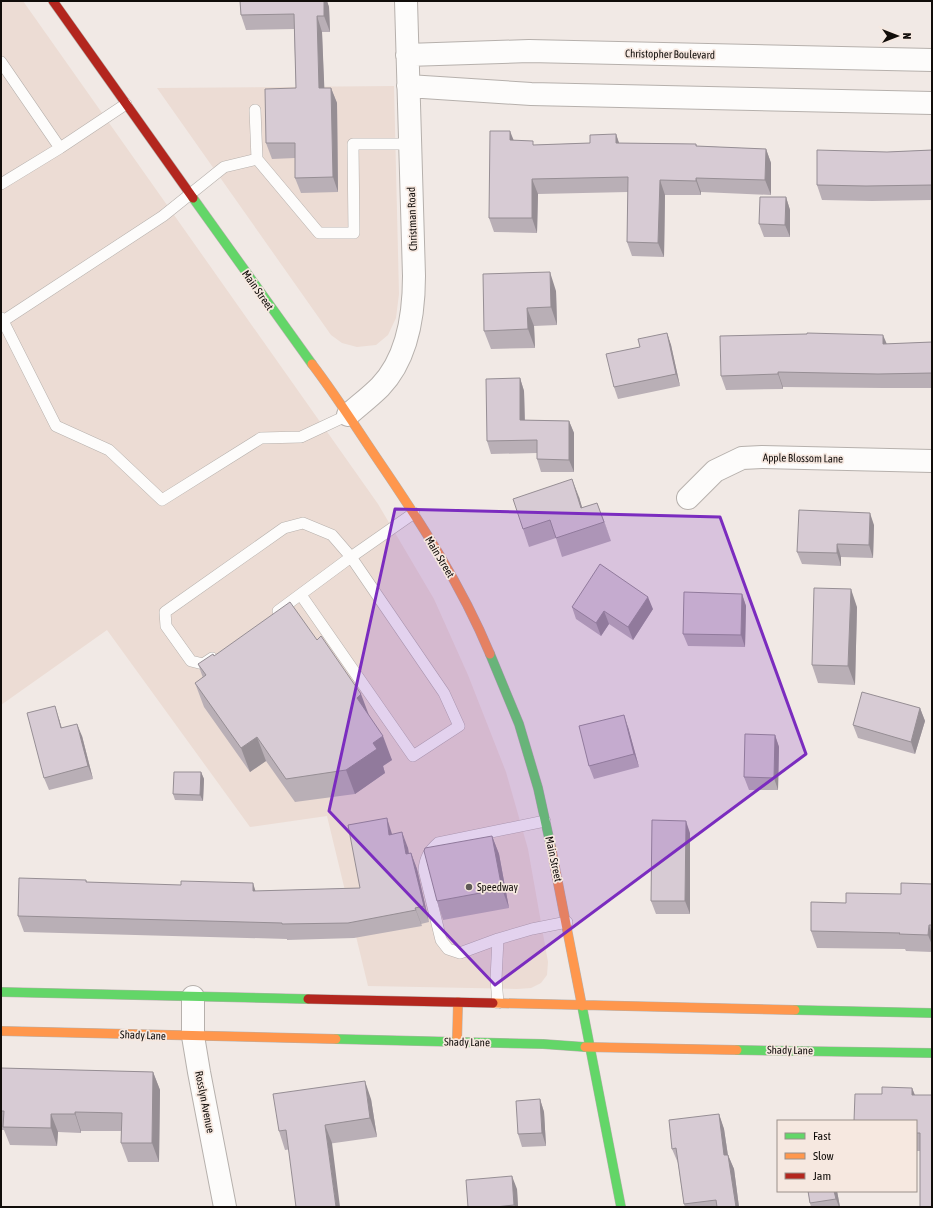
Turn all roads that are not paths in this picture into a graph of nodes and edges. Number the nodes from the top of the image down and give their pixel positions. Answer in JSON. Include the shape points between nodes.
{"nodes":[{"id":1,"x":53,"y":1,"type":"edge"},
{"id":2,"x":406,"y":1,"type":"edge"},
{"id":3,"x":407,"y":56,"type":"junction"},
{"id":4,"x":932,"y":60,"type":"edge"},
{"id":5,"x":1,"y":62,"type":"edge"},
{"id":6,"x":408,"y":86,"type":"junction"},
{"id":7,"x":126,"y":104,"type":"junction"},
{"id":8,"x":932,"y":104,"type":"edge"},
{"id":9,"x":255,"y":110,"type":"dead end"},
{"id":10,"x":410,"y":144,"type":"junction"},
{"id":11,"x":60,"y":148,"type":"junction"},
{"id":12,"x":257,"y":159,"type":"junction"},
{"id":13,"x":1,"y":184,"type":"edge"},
{"id":14,"x":190,"y":194,"type":"junction"},
{"id":15,"x":2,"y":319,"type":"edge"},
{"id":16,"x":348,"y":415,"type":"junction"},
{"id":17,"x":932,"y":461,"type":"edge"},
{"id":18,"x":688,"y":498,"type":"dead end"},
{"id":19,"x":414,"y":513,"type":"junction"},
{"id":20,"x":351,"y":558,"type":"junction"},
{"id":21,"x":301,"y":595,"type":"junction"},
{"id":22,"x":270,"y":617,"type":"edge"},
{"id":23,"x":221,"y":651,"type":"edge"},
{"id":24,"x":545,"y":821,"type":"junction"},
{"id":25,"x":566,"y":922,"type":"junction"},
{"id":26,"x":498,"y":940,"type":"junction"},
{"id":27,"x":1,"y":992,"type":"edge"},
{"id":28,"x":193,"y":997,"type":"junction"},
{"id":29,"x":458,"y":1002,"type":"junction"},
{"id":30,"x":498,"y":1003,"type":"junction"},
{"id":31,"x":583,"y":1005,"type":"junction"},
{"id":32,"x":932,"y":1013,"type":"edge"},
{"id":33,"x":1,"y":1031,"type":"edge"},
{"id":34,"x":193,"y":1036,"type":"junction"},
{"id":35,"x":457,"y":1042,"type":"junction"},
{"id":36,"x":590,"y":1047,"type":"junction"},
{"id":37,"x":932,"y":1053,"type":"edge"},
{"id":38,"x":225,"y":1207,"type":"edge"},
{"id":39,"x":621,"y":1207,"type":"edge"}],
"edges":[{"from":1,"to":7,"type":"street","name":"Main Street"},
{"from":2,"to":3,"type":"street","name":"Christman Road"},
{"from":3,"to":4,"type":"street","name":"Christopher Boulevard","via":[[529,51]]},
{"from":3,"to":6,"type":"street","name":"Christman Road"},
{"from":5,"to":11,"type":"lane"},
{"from":6,"to":8,"type":"street","via":[[531,94]]},
{"from":6,"to":10,"type":"street","name":"Christman Road"},
{"from":7,"to":11,"type":"lane"},
{"from":7,"to":14,"type":"street","name":"Main Street"},
{"from":9,"to":12,"type":"lane"},
{"from":10,"to":12,"type":"lane","via":[[354,144],[354,233],[319,233]]},
{"from":10,"to":16,"type":"street","name":"Christman Road","via":[[414,276],[411,319],[399,360],[390,374]]},
{"from":11,"to":13,"type":"lane"},
{"from":12,"to":14,"type":"lane","via":[[224,167]]},
{"from":14,"to":15,"type":"lane","via":[[163,216]]},
{"from":14,"to":16,"type":"street","name":"Main Street"},
{"from":15,"to":16,"type":"lane","via":[[56,426],[109,450],[162,500],[261,438],[301,438]]},
{"from":16,"to":19,"type":"street","name":"Main Street"},
{"from":17,"to":18,"type":"street","name":"Apple Blossom Lane","via":[[742,458],[715,471]]},
{"from":19,"to":20,"type":"lane"},
{"from":19,"to":24,"type":"street","name":"Main Street","via":[[460,590],[484,639],[519,724]]},
{"from":20,"to":21,"type":"lane"},
{"from":20,"to":21,"type":"lane","via":[[444,693],[459,726],[413,756]]},
{"from":20,"to":23,"type":"lane","via":[[332,535],[303,523],[290,526],[165,612],[166,626],[191,661],[203,664]]},
{"from":21,"to":22,"type":"lane"},
{"from":24,"to":25,"type":"street","name":"Main Street"},
{"from":24,"to":26,"type":"lane","via":[[438,843],[424,860],[424,870],[441,940],[448,949],[460,953]]},
{"from":25,"to":26,"type":"lane"},
{"from":25,"to":31,"type":"street","name":"Main Street"},
{"from":26,"to":30,"type":"lane"},
{"from":27,"to":28,"type":"street"},
{"from":28,"to":29,"type":"street"},
{"from":28,"to":34,"type":"street","name":"Rosslyn Avenue"},
{"from":29,"to":30,"type":"street"},
{"from":29,"to":35,"type":"street"},
{"from":30,"to":31,"type":"street"},
{"from":31,"to":32,"type":"street"},
{"from":31,"to":36,"type":"street","name":"Main Street"},
{"from":33,"to":34,"type":"street","name":"Shady Lane"},
{"from":34,"to":35,"type":"street","name":"Shady Lane"},
{"from":34,"to":38,"type":"street","name":"Rosslyn Avenue"},
{"from":35,"to":36,"type":"street","name":"Shady Lane"},
{"from":36,"to":37,"type":"street","name":"Shady Lane"},
{"from":36,"to":39,"type":"street","name":"Main Street"}]}
